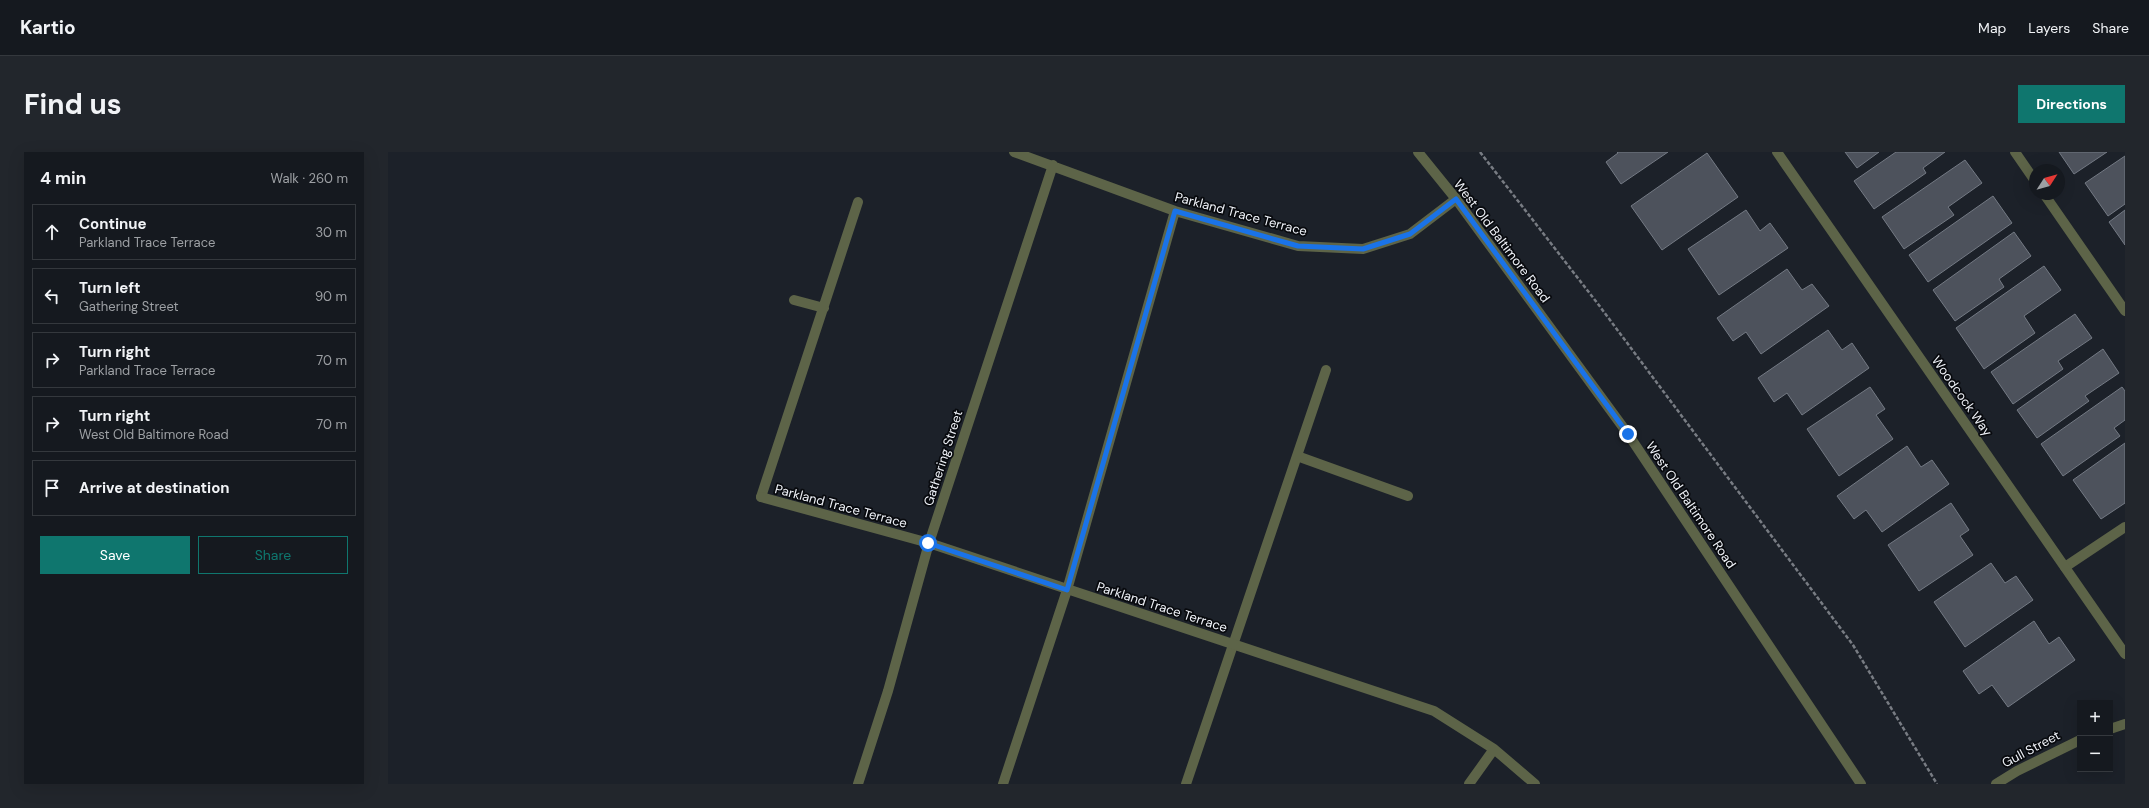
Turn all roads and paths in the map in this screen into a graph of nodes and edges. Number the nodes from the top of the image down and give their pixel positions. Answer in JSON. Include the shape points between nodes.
{"nodes":[{"id":1,"x":1014,"y":152,"type":"edge"},
{"id":2,"x":1418,"y":152,"type":"edge"},
{"id":3,"x":1480,"y":152,"type":"edge"},
{"id":4,"x":1778,"y":152,"type":"edge"},
{"id":5,"x":2015,"y":152,"type":"edge"},
{"id":6,"x":1053,"y":165,"type":"junction"},
{"id":7,"x":2029,"y":172,"type":"edge"},
{"id":8,"x":1456,"y":199,"type":"junction"},
{"id":9,"x":2048,"y":200,"type":"edge"},
{"id":10,"x":858,"y":202,"type":"dead end"},
{"id":11,"x":1175,"y":211,"type":"junction"},
{"id":12,"x":794,"y":300,"type":"dead end"},
{"id":13,"x":824,"y":308,"type":"junction"},
{"id":14,"x":2125,"y":311,"type":"edge"},
{"id":15,"x":1326,"y":370,"type":"dead end"},
{"id":16,"x":1297,"y":456,"type":"junction"},
{"id":17,"x":1408,"y":496,"type":"dead end"},
{"id":18,"x":2125,"y":527,"type":"edge"},
{"id":19,"x":928,"y":543,"type":"junction"},
{"id":20,"x":2065,"y":568,"type":"junction"},
{"id":21,"x":1067,"y":590,"type":"junction"},
{"id":22,"x":1234,"y":643,"type":"junction"},
{"id":23,"x":2125,"y":654,"type":"edge"},
{"id":24,"x":2125,"y":724,"type":"edge"},
{"id":25,"x":2113,"y":728,"type":"edge"},
{"id":26,"x":2077,"y":741,"type":"edge"},
{"id":27,"x":1494,"y":749,"type":"junction"},
{"id":28,"x":858,"y":784,"type":"edge"},
{"id":29,"x":1003,"y":784,"type":"edge"},
{"id":30,"x":1186,"y":784,"type":"edge"},
{"id":31,"x":1469,"y":784,"type":"edge"},
{"id":32,"x":1535,"y":784,"type":"edge"},
{"id":33,"x":1861,"y":784,"type":"edge"},
{"id":34,"x":1938,"y":784,"type":"edge"},
{"id":35,"x":1996,"y":784,"type":"edge"}],
"edges":[{"from":1,"to":6,"type":"street","name":"Parkland Trace Terrace"},
{"from":2,"to":8,"type":"street","name":"West Old Baltimore Road"},
{"from":3,"to":34,"type":"path","via":[[1853,645]]},
{"from":4,"to":20,"type":"street","name":"Woodcock Way"},
{"from":5,"to":7,"type":"street"},
{"from":6,"to":11,"type":"street","name":"Parkland Trace Terrace"},
{"from":6,"to":19,"type":"street","name":"Gathering Street"},
{"from":8,"to":11,"type":"street","name":"Parkland Trace Terrace","via":[[1410,234],[1363,249],[1298,246]]},
{"from":8,"to":33,"type":"street","name":"West Old Baltimore Road","via":[[1628,434]]},
{"from":9,"to":14,"type":"street"},
{"from":10,"to":13,"type":"street"},
{"from":11,"to":21,"type":"street"},
{"from":12,"to":13,"type":"street"},
{"from":13,"to":19,"type":"street","name":"Parkland Trace Terrace","via":[[761,498]]},
{"from":15,"to":16,"type":"street"},
{"from":16,"to":17,"type":"street"},
{"from":16,"to":22,"type":"street"},
{"from":18,"to":20,"type":"street"},
{"from":19,"to":21,"type":"street","name":"Parkland Trace Terrace"},
{"from":19,"to":28,"type":"street","name":"Gathering Street","via":[[888,691]]},
{"from":20,"to":23,"type":"street","name":"Woodcock Way"},
{"from":21,"to":22,"type":"street","name":"Parkland Trace Terrace"},
{"from":21,"to":29,"type":"street"},
{"from":22,"to":27,"type":"street","name":"Parkland Trace Terrace","via":[[1434,711]]},
{"from":22,"to":30,"type":"street"},
{"from":24,"to":25,"type":"street"},
{"from":26,"to":35,"type":"street","name":"Gull Street"},
{"from":27,"to":31,"type":"street"},
{"from":27,"to":32,"type":"street","name":"Parkland Trace Terrace"}]}
